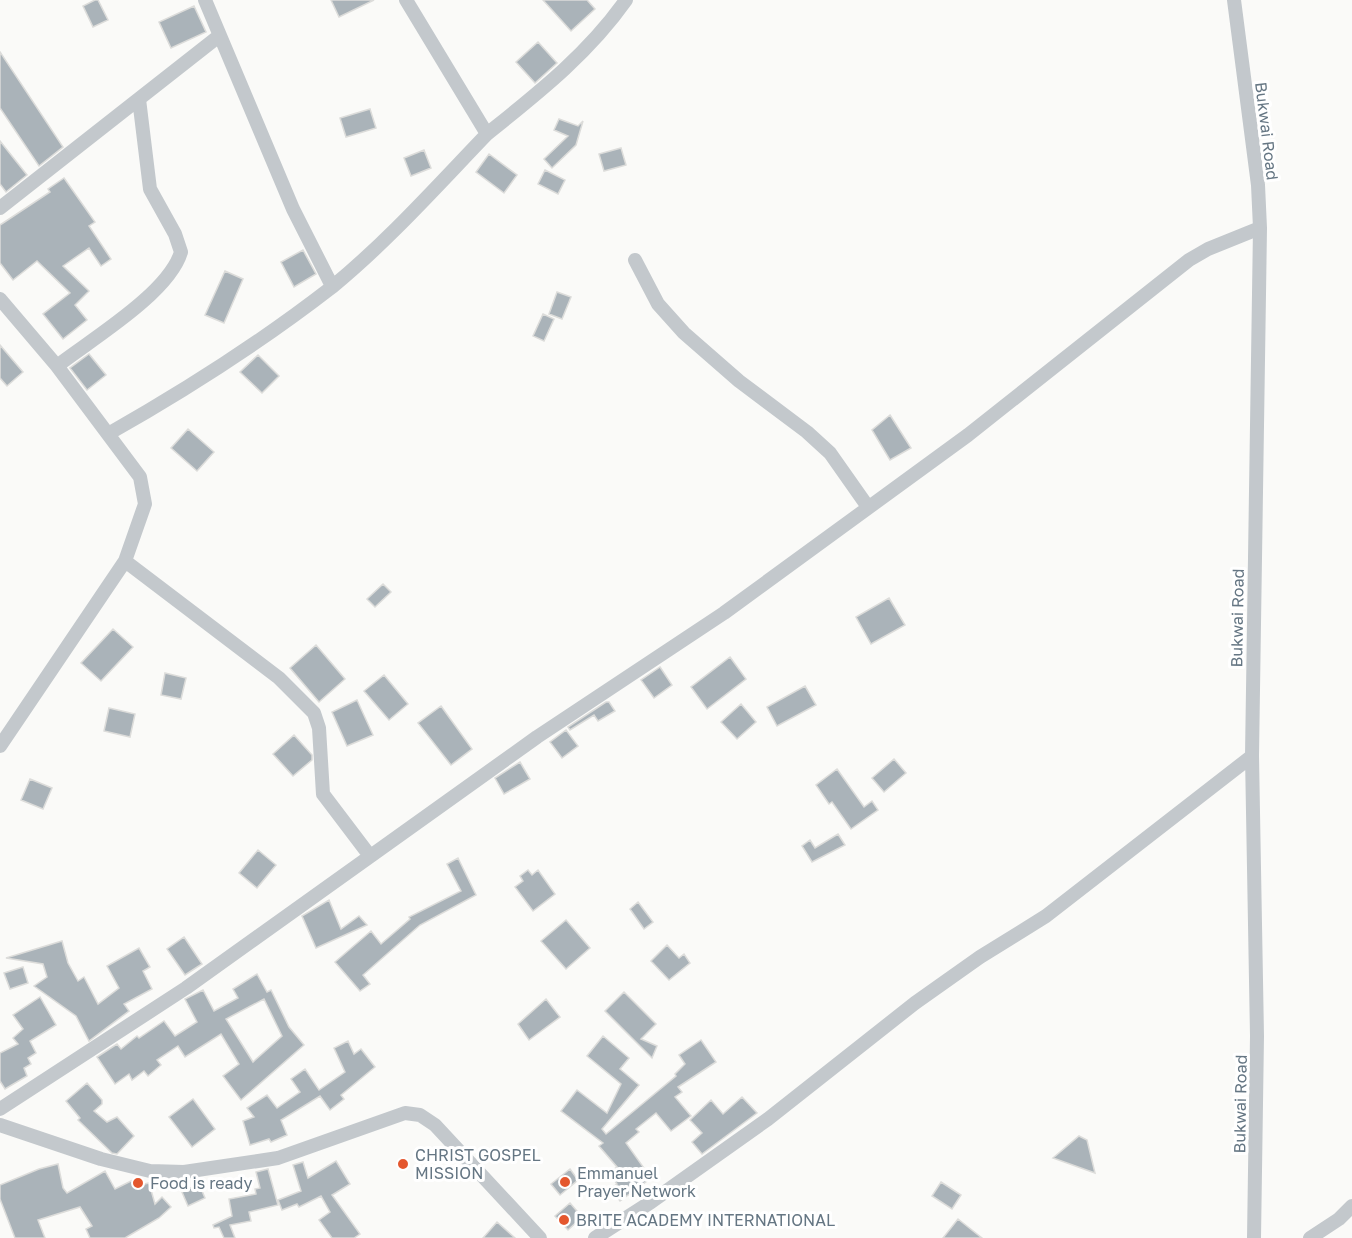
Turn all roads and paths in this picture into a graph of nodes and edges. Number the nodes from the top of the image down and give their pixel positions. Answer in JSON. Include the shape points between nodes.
{"nodes":[{"id":1,"x":205,"y":0,"type":"edge"},
{"id":2,"x":406,"y":0,"type":"edge"},
{"id":3,"x":626,"y":0,"type":"edge"},
{"id":4,"x":1234,"y":0,"type":"edge"},
{"id":5,"x":219,"y":36,"type":"junction"},
{"id":6,"x":139,"y":99,"type":"junction"},
{"id":7,"x":487,"y":134,"type":"junction"},
{"id":8,"x":0,"y":208,"type":"edge"},
{"id":9,"x":1260,"y":228,"type":"junction"},
{"id":10,"x":635,"y":260,"type":"dead end"},
{"id":11,"x":332,"y":286,"type":"junction"},
{"id":12,"x":0,"y":299,"type":"edge"},
{"id":13,"x":57,"y":366,"type":"junction"},
{"id":14,"x":108,"y":434,"type":"junction"},
{"id":15,"x":868,"y":507,"type":"junction"},
{"id":16,"x":124,"y":561,"type":"junction"},
{"id":17,"x":0,"y":746,"type":"edge"},
{"id":18,"x":1252,"y":756,"type":"junction"},
{"id":19,"x":370,"y":856,"type":"junction"},
{"id":20,"x":0,"y":1108,"type":"edge"},
{"id":21,"x":0,"y":1125,"type":"edge"},
{"id":22,"x":1352,"y":1206,"type":"edge"},
{"id":23,"x":540,"y":1238,"type":"edge"},
{"id":24,"x":595,"y":1238,"type":"edge"},
{"id":25,"x":1254,"y":1238,"type":"edge"},
{"id":26,"x":1310,"y":1238,"type":"edge"}],
"edges":[{"from":1,"to":5,"type":"street"},
{"from":2,"to":7,"type":"street"},
{"from":3,"to":7,"type":"street","via":[[567,69]]},
{"from":4,"to":9,"type":"street","name":"Bukwai Road"},
{"from":5,"to":6,"type":"street"},
{"from":5,"to":11,"type":"street","via":[[293,209]]},
{"from":6,"to":8,"type":"street"},
{"from":6,"to":13,"type":"street","via":[[150,189],[181,252],[171,274],[140,303]]},
{"from":7,"to":11,"type":"street","via":[[406,219]]},
{"from":9,"to":15,"type":"street","via":[[1189,260],[1059,365]]},
{"from":9,"to":18,"type":"street","name":"Bukwai Road"},
{"from":10,"to":15,"type":"street","via":[[658,304],[684,333],[830,453]]},
{"from":11,"to":14,"type":"street","via":[[198,384]]},
{"from":12,"to":13,"type":"street"},
{"from":13,"to":14,"type":"street"},
{"from":14,"to":16,"type":"street","via":[[140,477],[145,504]]},
{"from":15,"to":19,"type":"street","via":[[723,613],[537,737]]},
{"from":16,"to":17,"type":"street"},
{"from":16,"to":19,"type":"street","via":[[279,678],[314,713],[319,728],[323,794]]},
{"from":18,"to":24,"type":"street","via":[[1046,916],[915,1003],[768,1119]]},
{"from":18,"to":25,"type":"street","name":"Bukwai Road","via":[[1257,1036]]},
{"from":19,"to":20,"type":"street","via":[[186,988]]},
{"from":21,"to":23,"type":"street","via":[[101,1160],[150,1171],[184,1172],[278,1158],[405,1113],[420,1115],[435,1125]]},
{"from":22,"to":26,"type":"street"}]}
